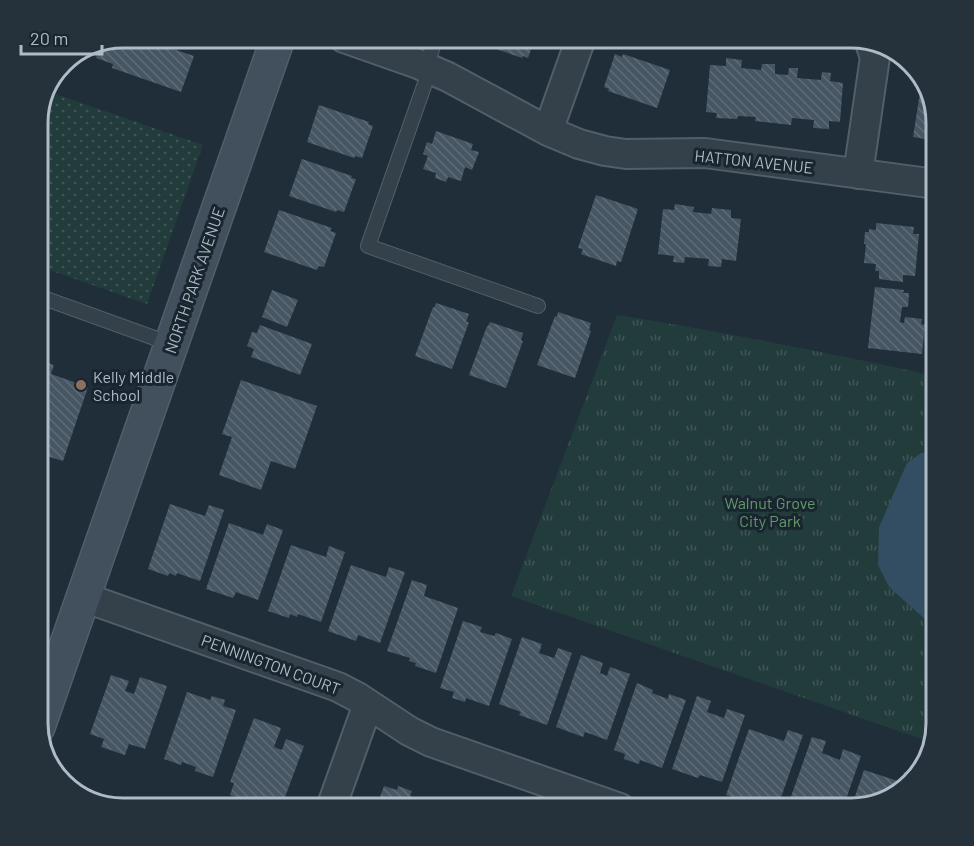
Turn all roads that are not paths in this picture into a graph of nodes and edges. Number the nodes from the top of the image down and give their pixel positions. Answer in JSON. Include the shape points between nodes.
{"nodes":[{"id":1,"x":275,"y":48,"type":"edge"},
{"id":2,"x":372,"y":48,"type":"edge"},
{"id":3,"x":433,"y":48,"type":"edge"},
{"id":4,"x":577,"y":48,"type":"edge"},
{"id":5,"x":872,"y":51,"type":"edge"},
{"id":6,"x":428,"y":68,"type":"junction"},
{"id":7,"x":548,"y":131,"type":"junction"},
{"id":8,"x":858,"y":174,"type":"junction"},
{"id":9,"x":926,"y":183,"type":"edge"},
{"id":10,"x":48,"y":300,"type":"edge"},
{"id":11,"x":538,"y":306,"type":"dead end"},
{"id":12,"x":171,"y":344,"type":"junction"},
{"id":13,"x":83,"y":597,"type":"junction"},
{"id":14,"x":48,"y":698,"type":"edge"},
{"id":15,"x":368,"y":705,"type":"junction"},
{"id":16,"x":335,"y":798,"type":"edge"},
{"id":17,"x":591,"y":798,"type":"edge"}],
"edges":[{"from":1,"to":12,"type":"street","name":"NORTH PARK AVENUE"},
{"from":2,"to":6,"type":"street","name":"HATTON AVENUE"},
{"from":3,"to":6,"type":"lane"},
{"from":4,"to":7,"type":"street"},
{"from":5,"to":8,"type":"street"},
{"from":6,"to":7,"type":"street","name":"HATTON AVENUE"},
{"from":6,"to":11,"type":"lane","via":[[368,246]]},
{"from":7,"to":8,"type":"street","name":"HATTON AVENUE","via":[[579,144],[626,154],[705,153]]},
{"from":8,"to":9,"type":"street","name":"HATTON AVENUE"},
{"from":10,"to":12,"type":"lane"},
{"from":12,"to":13,"type":"street","name":"NORTH PARK AVENUE"},
{"from":13,"to":14,"type":"street","name":"NORTH PARK AVENUE"},
{"from":13,"to":15,"type":"street","name":"PENNINGTON COURT","via":[[338,687]]},
{"from":15,"to":16,"type":"street"},
{"from":15,"to":17,"type":"street","name":"PENNINGTON COURT","via":[[431,742]]}]}
